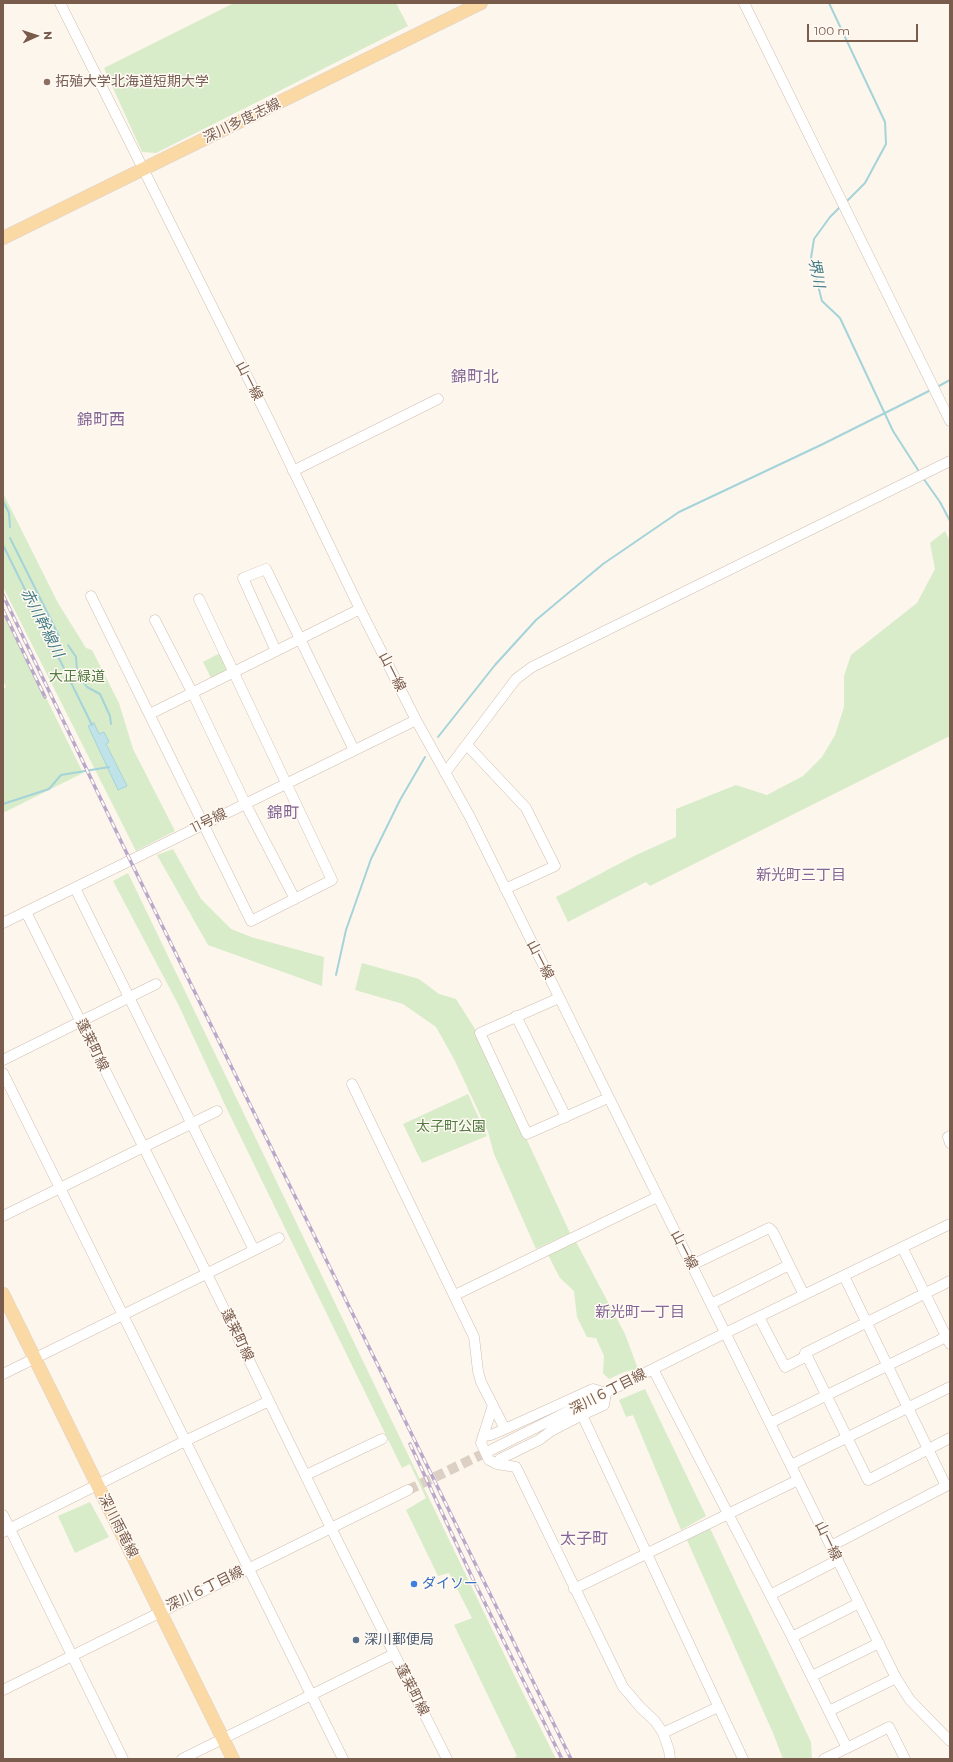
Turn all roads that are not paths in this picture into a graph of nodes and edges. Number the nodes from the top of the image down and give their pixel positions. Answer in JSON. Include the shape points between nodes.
{"nodes":[{"id":1,"x":60,"y":3,"type":"edge"},
{"id":2,"x":481,"y":3,"type":"edge"},
{"id":3,"x":744,"y":3,"type":"edge"},
{"id":4,"x":143,"y":169,"type":"junction"},
{"id":5,"x":3,"y":238,"type":"edge"},
{"id":6,"x":438,"y":399,"type":"dead end"},
{"id":7,"x":950,"y":420,"type":"edge"},
{"id":8,"x":950,"y":460,"type":"edge"},
{"id":9,"x":293,"y":471,"type":"junction"},
{"id":10,"x":91,"y":596,"type":"dead end"},
{"id":11,"x":199,"y":599,"type":"dead end"},
{"id":12,"x":360,"y":609,"type":"junction"},
{"id":13,"x":155,"y":620,"type":"dead end"},
{"id":14,"x":299,"y":640,"type":"junction"},
{"id":15,"x":276,"y":651,"type":"junction"},
{"id":16,"x":234,"y":672,"type":"junction"},
{"id":17,"x":192,"y":692,"type":"junction"},
{"id":18,"x":150,"y":714,"type":"junction"},
{"id":19,"x":416,"y":720,"type":"junction"},
{"id":20,"x":467,"y":745,"type":"junction"},
{"id":21,"x":354,"y":750,"type":"junction"},
{"id":22,"x":445,"y":773,"type":"junction"},
{"id":23,"x":287,"y":783,"type":"junction"},
{"id":24,"x":245,"y":803,"type":"junction"},
{"id":25,"x":203,"y":824,"type":"junction"},
{"id":26,"x":75,"y":888,"type":"junction"},
{"id":27,"x":505,"y":889,"type":"junction"},
{"id":28,"x":295,"y":899,"type":"junction"},
{"id":29,"x":26,"y":912,"type":"junction"},
{"id":30,"x":3,"y":923,"type":"edge"},
{"id":31,"x":156,"y":984,"type":"dead end"},
{"id":32,"x":129,"y":997,"type":"junction"},
{"id":33,"x":560,"y":998,"type":"junction"},
{"id":34,"x":516,"y":1016,"type":"junction"},
{"id":35,"x":81,"y":1021,"type":"junction"},
{"id":36,"x":3,"y":1060,"type":"edge"},
{"id":37,"x":3,"y":1073,"type":"edge"},
{"id":38,"x":352,"y":1084,"type":"dead end"},
{"id":39,"x":608,"y":1098,"type":"junction"},
{"id":40,"x":217,"y":1111,"type":"dead end"},
{"id":41,"x":566,"y":1117,"type":"junction"},
{"id":42,"x":192,"y":1124,"type":"junction"},
{"id":43,"x":950,"y":1136,"type":"edge"},
{"id":44,"x":950,"y":1143,"type":"edge"},
{"id":45,"x":143,"y":1148,"type":"junction"},
{"id":46,"x":60,"y":1188,"type":"junction"},
{"id":47,"x":658,"y":1197,"type":"junction"},
{"id":48,"x":3,"y":1216,"type":"edge"},
{"id":49,"x":950,"y":1224,"type":"edge"},
{"id":50,"x":278,"y":1238,"type":"dead end"},
{"id":51,"x":902,"y":1247,"type":"junction"},
{"id":52,"x":254,"y":1250,"type":"junction"},
{"id":53,"x":692,"y":1265,"type":"junction"},
{"id":54,"x":789,"y":1265,"type":"junction"},
{"id":55,"x":206,"y":1274,"type":"junction"},
{"id":56,"x":844,"y":1276,"type":"junction"},
{"id":57,"x":950,"y":1281,"type":"edge"},
{"id":58,"x":925,"y":1293,"type":"junction"},
{"id":59,"x":3,"y":1294,"type":"edge"},
{"id":60,"x":455,"y":1295,"type":"junction"},
{"id":61,"x":804,"y":1295,"type":"junction"},
{"id":62,"x":711,"y":1304,"type":"junction"},
{"id":63,"x":123,"y":1314,"type":"junction"},
{"id":64,"x":759,"y":1317,"type":"junction"},
{"id":65,"x":866,"y":1323,"type":"junction"},
{"id":66,"x":725,"y":1333,"type":"junction"},
{"id":67,"x":949,"y":1338,"type":"edge"},
{"id":68,"x":807,"y":1356,"type":"junction"},
{"id":69,"x":35,"y":1358,"type":"junction"},
{"id":70,"x":887,"y":1365,"type":"junction"},
{"id":71,"x":653,"y":1369,"type":"junction"},
{"id":72,"x":3,"y":1374,"type":"edge"},
{"id":73,"x":950,"y":1387,"type":"edge"},
{"id":74,"x":606,"y":1393,"type":"junction"},
{"id":75,"x":826,"y":1395,"type":"junction"},
{"id":76,"x":269,"y":1401,"type":"junction"},
{"id":77,"x":493,"y":1406,"type":"junction"},
{"id":78,"x":908,"y":1407,"type":"junction"},
{"id":79,"x":582,"y":1415,"type":"junction"},
{"id":80,"x":770,"y":1423,"type":"junction"},
{"id":81,"x":505,"y":1429,"type":"junction"},
{"id":82,"x":483,"y":1436,"type":"junction"},
{"id":83,"x":847,"y":1437,"type":"junction"},
{"id":84,"x":950,"y":1438,"type":"edge"},
{"id":85,"x":382,"y":1439,"type":"dead end"},
{"id":86,"x":186,"y":1441,"type":"junction"},
{"id":87,"x":928,"y":1449,"type":"junction"},
{"id":88,"x":491,"y":1450,"type":"tunnel mouth"},
{"id":89,"x":497,"y":1464,"type":"junction"},
{"id":90,"x":791,"y":1465,"type":"junction"},
{"id":91,"x":306,"y":1475,"type":"junction"},
{"id":92,"x":798,"y":1480,"type":"junction"},
{"id":93,"x":98,"y":1485,"type":"junction"},
{"id":94,"x":408,"y":1490,"type":"tunnel mouth"},
{"id":95,"x":727,"y":1514,"type":"junction"},
{"id":96,"x":3,"y":1515,"type":"edge"},
{"id":97,"x":331,"y":1528,"type":"junction"},
{"id":98,"x":6,"y":1530,"type":"edge"},
{"id":99,"x":831,"y":1546,"type":"junction"},
{"id":100,"x":647,"y":1553,"type":"junction"},
{"id":101,"x":838,"y":1560,"type":"junction"},
{"id":102,"x":248,"y":1568,"type":"junction"},
{"id":103,"x":574,"y":1588,"type":"junction"},
{"id":104,"x":770,"y":1595,"type":"junction"},
{"id":105,"x":859,"y":1603,"type":"junction"},
{"id":106,"x":161,"y":1611,"type":"junction"},
{"id":107,"x":792,"y":1637,"type":"junction"},
{"id":108,"x":879,"y":1643,"type":"junction"},
{"id":109,"x":394,"y":1654,"type":"junction"},
{"id":110,"x":72,"y":1655,"type":"junction"},
{"id":111,"x":812,"y":1676,"type":"junction"},
{"id":112,"x":896,"y":1678,"type":"junction"},
{"id":113,"x":3,"y":1690,"type":"edge"},
{"id":114,"x":311,"y":1695,"type":"junction"},
{"id":115,"x":718,"y":1707,"type":"junction"},
{"id":116,"x":829,"y":1711,"type":"junction"},
{"id":117,"x":664,"y":1734,"type":"junction"},
{"id":118,"x":223,"y":1739,"type":"junction"},
{"id":119,"x":950,"y":1741,"type":"edge"},
{"id":120,"x":847,"y":1748,"type":"junction"},
{"id":121,"x":123,"y":1759,"type":"edge"},
{"id":122,"x":182,"y":1759,"type":"edge"},
{"id":123,"x":233,"y":1759,"type":"edge"},
{"id":124,"x":343,"y":1759,"type":"edge"},
{"id":125,"x":447,"y":1759,"type":"edge"},
{"id":126,"x":670,"y":1759,"type":"edge"},
{"id":127,"x":743,"y":1759,"type":"edge"},
{"id":128,"x":824,"y":1759,"type":"edge"},
{"id":129,"x":905,"y":1759,"type":"edge"}],
"edges":[{"from":1,"to":4,"type":"street","name":"山一線"},
{"from":2,"to":4,"type":"main road","name":"深川多度志線"},
{"from":3,"to":7,"type":"street"},
{"from":4,"to":5,"type":"main road","name":"深川多度志線"},
{"from":4,"to":9,"type":"street","name":"山一線"},
{"from":6,"to":9,"type":"street"},
{"from":8,"to":20,"type":"street","via":[[532,667],[516,679]]},
{"from":9,"to":12,"type":"street","name":"山一線"},
{"from":10,"to":18,"type":"street"},
{"from":11,"to":16,"type":"street"},
{"from":12,"to":14,"type":"street"},
{"from":12,"to":19,"type":"street","name":"山一線"},
{"from":13,"to":17,"type":"street"},
{"from":14,"to":15,"type":"street"},
{"from":14,"to":15,"type":"street","via":[[266,569],[243,578]]},
{"from":14,"to":21,"type":"street"},
{"from":15,"to":16,"type":"street"},
{"from":16,"to":17,"type":"street"},
{"from":16,"to":23,"type":"street"},
{"from":17,"to":18,"type":"street"},
{"from":17,"to":24,"type":"street"},
{"from":18,"to":25,"type":"street"},
{"from":19,"to":21,"type":"street","name":"11号線"},
{"from":19,"to":22,"type":"street","name":"山一線"},
{"from":20,"to":22,"type":"street"},
{"from":20,"to":27,"type":"street","via":[[526,808],[555,866]]},
{"from":21,"to":23,"type":"street","name":"11号線"},
{"from":22,"to":27,"type":"street","name":"山一線"},
{"from":23,"to":24,"type":"street","name":"11号線"},
{"from":23,"to":28,"type":"street","via":[[332,880]]},
{"from":24,"to":25,"type":"street","name":"11号線"},
{"from":24,"to":28,"type":"street"},
{"from":25,"to":26,"type":"street","name":"11号線"},
{"from":25,"to":28,"type":"street","via":[[250,921]]},
{"from":26,"to":29,"type":"street","name":"11号線"},
{"from":26,"to":32,"type":"street"},
{"from":27,"to":33,"type":"street","name":"山一線"},
{"from":29,"to":30,"type":"street","name":"11号線"},
{"from":29,"to":35,"type":"street","name":"蓬莱町線"},
{"from":31,"to":32,"type":"street"},
{"from":32,"to":35,"type":"street"},
{"from":32,"to":42,"type":"street"},
{"from":33,"to":34,"type":"street"},
{"from":33,"to":39,"type":"street","name":"山一線"},
{"from":34,"to":41,"type":"street"},
{"from":34,"to":41,"type":"street","via":[[480,1033],[527,1134]]},
{"from":35,"to":36,"type":"street"},
{"from":35,"to":45,"type":"street","name":"蓬莱町線"},
{"from":37,"to":46,"type":"street"},
{"from":38,"to":60,"type":"street"},
{"from":39,"to":41,"type":"street"},
{"from":39,"to":47,"type":"street","name":"山一線"},
{"from":40,"to":42,"type":"street"},
{"from":42,"to":45,"type":"street"},
{"from":42,"to":52,"type":"street"},
{"from":43,"to":44,"type":"street"},
{"from":45,"to":46,"type":"street"},
{"from":45,"to":55,"type":"street","name":"蓬莱町線"},
{"from":46,"to":48,"type":"street"},
{"from":46,"to":63,"type":"street"},
{"from":47,"to":53,"type":"street","name":"山一線"},
{"from":47,"to":60,"type":"street"},
{"from":49,"to":51,"type":"street","name":"深川６丁目線"},
{"from":50,"to":52,"type":"street"},
{"from":51,"to":56,"type":"street","name":"深川６丁目線"},
{"from":51,"to":58,"type":"street"},
{"from":52,"to":55,"type":"street"},
{"from":53,"to":54,"type":"street","via":[[769,1228]]},
{"from":53,"to":62,"type":"street","name":"山一線"},
{"from":54,"to":61,"type":"street"},
{"from":54,"to":62,"type":"street"},
{"from":55,"to":63,"type":"street"},
{"from":55,"to":76,"type":"street","name":"蓬莱町線"},
{"from":56,"to":61,"type":"street","name":"深川６丁目線"},
{"from":56,"to":65,"type":"street"},
{"from":57,"to":58,"type":"street"},
{"from":58,"to":65,"type":"street"},
{"from":58,"to":67,"type":"street"},
{"from":59,"to":69,"type":"main road","name":"深川雨竜線"},
{"from":60,"to":77,"type":"street","via":[[474,1337],[481,1382]]},
{"from":61,"to":64,"type":"street","name":"深川６丁目線"},
{"from":62,"to":66,"type":"street","name":"山一線"},
{"from":63,"to":69,"type":"street"},
{"from":63,"to":86,"type":"street"},
{"from":64,"to":66,"type":"street","name":"深川６丁目線"},
{"from":64,"to":68,"type":"street","via":[[785,1366]]},
{"from":65,"to":68,"type":"street","via":[[805,1353]]},
{"from":65,"to":70,"type":"street"},
{"from":66,"to":71,"type":"street","name":"深川６丁目線"},
{"from":66,"to":80,"type":"street","name":"山一線"},
{"from":67,"to":70,"type":"street"},
{"from":68,"to":75,"type":"street"},
{"from":69,"to":72,"type":"street"},
{"from":69,"to":93,"type":"main road","name":"深川雨竜線"},
{"from":70,"to":75,"type":"street"},
{"from":70,"to":78,"type":"street"},
{"from":71,"to":74,"type":"street","name":"深川６丁目線"},
{"from":71,"to":95,"type":"street"},
{"from":73,"to":78,"type":"street"},
{"from":74,"to":79,"type":"street","via":[[604,1405]]},
{"from":74,"to":81,"type":"street","via":[[593,1389]]},
{"from":74,"to":88,"type":"street","name":"深川６丁目線"},
{"from":75,"to":80,"type":"street"},
{"from":75,"to":83,"type":"street"},
{"from":76,"to":86,"type":"street"},
{"from":76,"to":91,"type":"street","name":"蓬莱町線"},
{"from":77,"to":81,"type":"street"},
{"from":77,"to":82,"type":"street"},
{"from":78,"to":83,"type":"street"},
{"from":78,"to":87,"type":"street"},
{"from":79,"to":89,"type":"street","via":[[500,1459]]},
{"from":79,"to":100,"type":"street"},
{"from":80,"to":90,"type":"street","name":"山一線"},
{"from":81,"to":82,"type":"street","via":[[491,1436]]},
{"from":82,"to":89,"type":"street","via":[[481,1443],[489,1460]]},
{"from":83,"to":87,"type":"street","via":[[868,1480]]},
{"from":83,"to":90,"type":"street"},
{"from":84,"to":87,"type":"street"},
{"from":85,"to":91,"type":"street"},
{"from":86,"to":93,"type":"street"},
{"from":86,"to":102,"type":"street"},
{"from":87,"to":99,"type":"street","via":[[946,1486]]},
{"from":89,"to":103,"type":"street","via":[[516,1467]]},
{"from":90,"to":92,"type":"street","name":"山一線"},
{"from":91,"to":97,"type":"street","name":"蓬莱町線"},
{"from":92,"to":95,"type":"street"},
{"from":92,"to":99,"type":"street","name":"山一線"},
{"from":93,"to":98,"type":"street"},
{"from":93,"to":106,"type":"main road","name":"深川雨竜線"},
{"from":94,"to":97,"type":"street","name":"深川６丁目線"},
{"from":95,"to":100,"type":"street"},
{"from":95,"to":104,"type":"street"},
{"from":96,"to":98,"type":"street"},
{"from":97,"to":102,"type":"street","name":"深川６丁目線"},
{"from":97,"to":109,"type":"street","name":"蓬莱町線"},
{"from":98,"to":110,"type":"street"},
{"from":99,"to":101,"type":"street","name":"山一線"},
{"from":100,"to":103,"type":"street"},
{"from":100,"to":115,"type":"street"},
{"from":101,"to":104,"type":"street"},
{"from":101,"to":105,"type":"street","name":"山一線"},
{"from":102,"to":106,"type":"street","name":"深川６丁目線"},
{"from":102,"to":114,"type":"street"},
{"from":103,"to":117,"type":"street","via":[[623,1687]]},
{"from":104,"to":107,"type":"street"},
{"from":105,"to":107,"type":"street"},
{"from":105,"to":108,"type":"street","name":"山一線"},
{"from":106,"to":110,"type":"street","name":"深川６丁目線"},
{"from":106,"to":118,"type":"main road","name":"深川雨竜線"},
{"from":107,"to":111,"type":"street"},
{"from":108,"to":111,"type":"street"},
{"from":108,"to":112,"type":"street","name":"山一線"},
{"from":109,"to":114,"type":"street"},
{"from":109,"to":125,"type":"street","name":"蓬莱町線"},
{"from":110,"to":113,"type":"street","name":"深川６丁目線"},
{"from":110,"to":121,"type":"street"},
{"from":111,"to":116,"type":"street"},
{"from":112,"to":116,"type":"street"},
{"from":112,"to":119,"type":"street","name":"山一線","via":[[910,1700]]},
{"from":114,"to":118,"type":"street"},
{"from":114,"to":124,"type":"street"},
{"from":115,"to":117,"type":"street"},
{"from":115,"to":127,"type":"street"},
{"from":116,"to":120,"type":"street"},
{"from":117,"to":126,"type":"street"},
{"from":118,"to":122,"type":"street"},
{"from":118,"to":123,"type":"main road","name":"深川雨竜線"},
{"from":120,"to":128,"type":"street"},
{"from":120,"to":129,"type":"street","via":[[889,1728]]}]}
